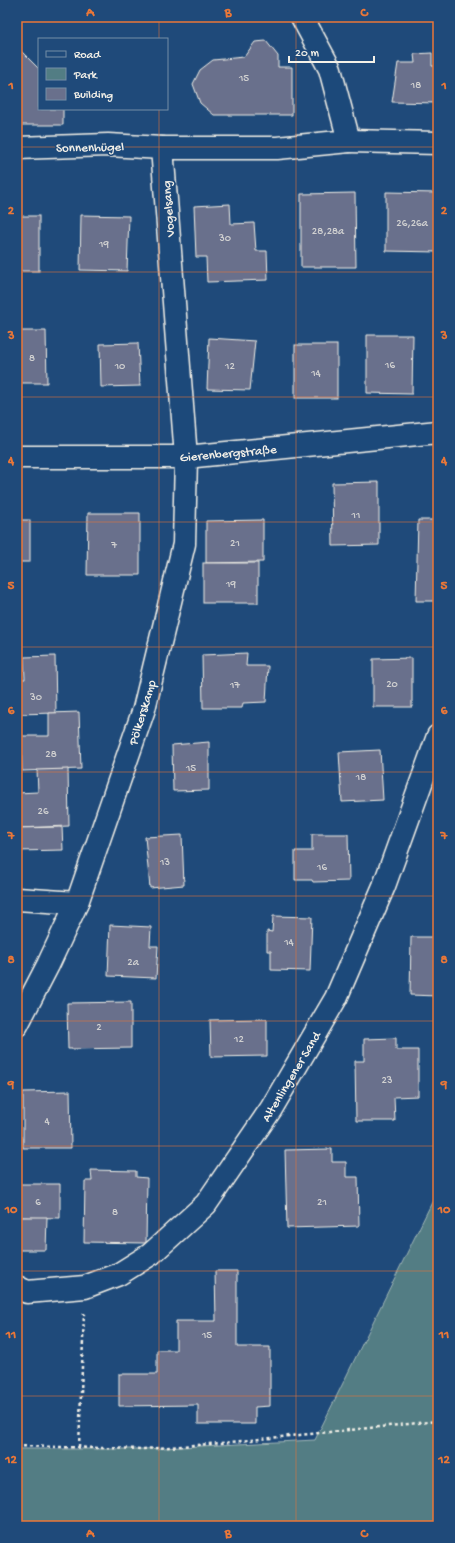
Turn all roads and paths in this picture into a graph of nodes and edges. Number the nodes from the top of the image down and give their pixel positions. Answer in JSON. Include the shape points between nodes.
{"nodes":[{"id":1,"x":302,"y":17,"type":"edge"},
{"id":2,"x":349,"y":141,"type":"junction"},
{"id":3,"x":438,"y":143,"type":"edge"},
{"id":4,"x":17,"y":148,"type":"edge"},
{"id":5,"x":162,"y":148,"type":"junction"},
{"id":6,"x":438,"y":432,"type":"edge"},
{"id":7,"x":17,"y":457,"type":"edge"},
{"id":8,"x":186,"y":457,"type":"junction"},
{"id":9,"x":438,"y":736,"type":"edge"},
{"id":10,"x":17,"y":899,"type":"edge"},
{"id":11,"x":77,"y":903,"type":"junction"},
{"id":12,"x":17,"y":1025,"type":"edge"},
{"id":13,"x":17,"y":1287,"type":"edge"},
{"id":14,"x":85,"y":1287,"type":"junction"},
{"id":15,"x":438,"y":1421,"type":"edge"},
{"id":16,"x":17,"y":1446,"type":"edge"},
{"id":17,"x":79,"y":1447,"type":"junction"}],
"edges":[{"from":1,"to":2,"type":"street","via":[[330,69]]},
{"from":2,"to":3,"type":"street"},
{"from":2,"to":5,"type":"street","via":[[277,148]]},
{"from":4,"to":5,"type":"street","name":"Sonnenhügel","via":[[108,145]]},
{"from":5,"to":8,"type":"street","name":"Vogelsang"},
{"from":6,"to":8,"type":"street","name":"Gierenbergstraße"},
{"from":7,"to":8,"type":"street","name":"Gierenbergstraße"},
{"from":8,"to":11,"type":"street","name":"Pölkerskamp","via":[[184,544],[146,702]]},
{"from":9,"to":14,"type":"street","name":"Altenlingener Sand","via":[[384,886],[336,998],[271,1109],[206,1204],[151,1254],[119,1274]]},
{"from":10,"to":11,"type":"street"},
{"from":11,"to":12,"type":"street"},
{"from":13,"to":14,"type":"street","name":"Altenlingener Sand","via":[[27,1292]]},
{"from":14,"to":17,"type":"path"},
{"from":15,"to":17,"type":"path","via":[[144,1449]]},
{"from":16,"to":17,"type":"path"}]}
